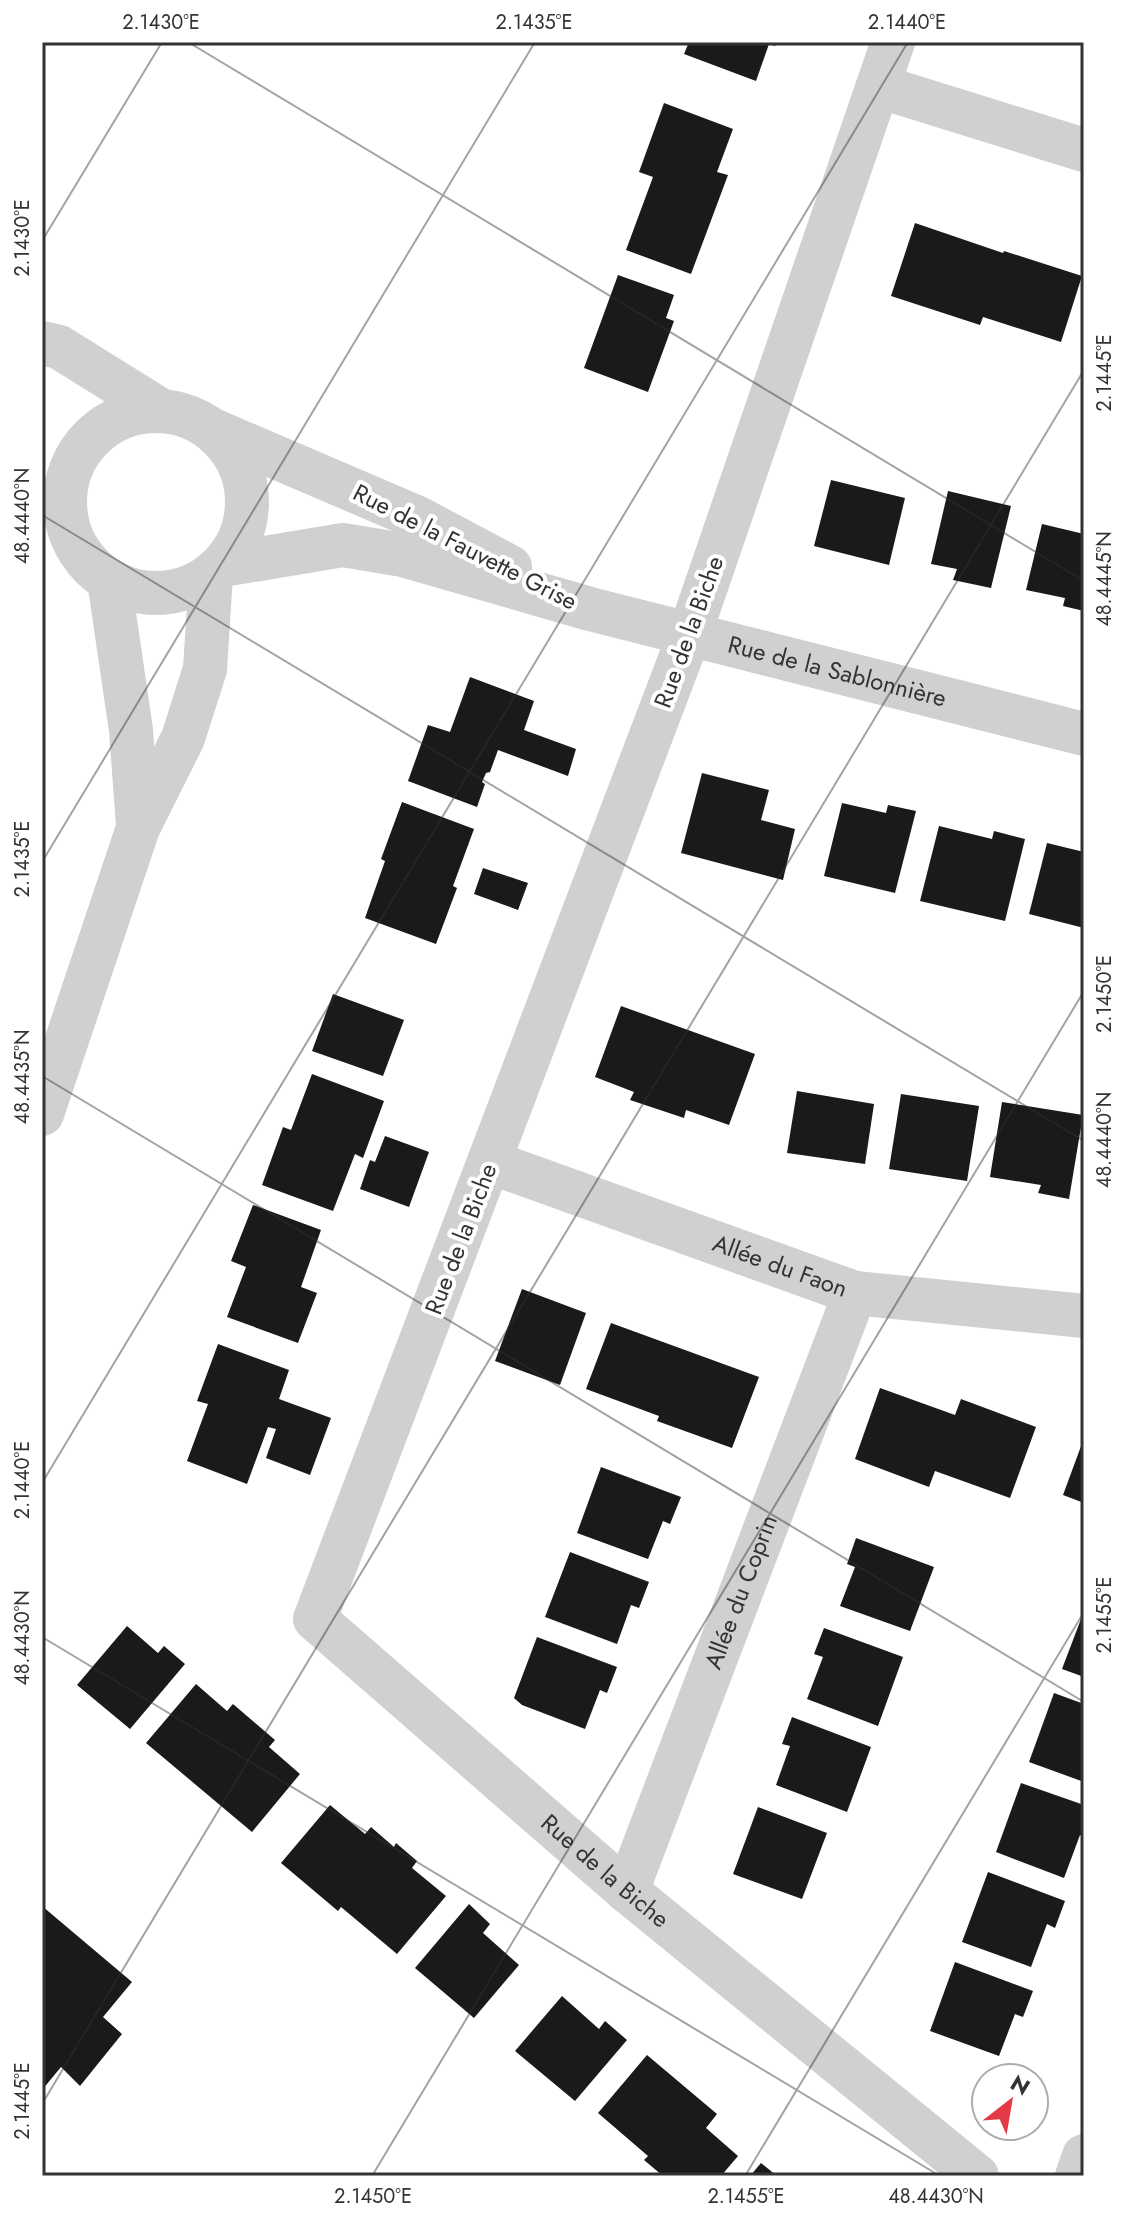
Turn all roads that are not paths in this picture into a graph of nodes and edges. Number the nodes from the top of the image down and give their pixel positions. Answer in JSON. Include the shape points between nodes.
{"nodes":[{"id":1,"x":893,"y":42,"type":"edge"},
{"id":2,"x":878,"y":86,"type":"junction"},
{"id":3,"x":1084,"y":150,"type":"edge"},
{"id":4,"x":42,"y":343,"type":"edge"},
{"id":5,"x":160,"y":410,"type":"junction"},
{"id":6,"x":215,"y":431,"type":"junction"},
{"id":7,"x":53,"y":490,"type":"edge"},
{"id":8,"x":217,"y":570,"type":"junction"},
{"id":9,"x":109,"y":580,"type":"junction"},
{"id":10,"x":590,"y":609,"type":"junction"},
{"id":11,"x":690,"y":633,"type":"junction"},
{"id":12,"x":1084,"y":734,"type":"edge"},
{"id":13,"x":138,"y":828,"type":"junction"},
{"id":14,"x":42,"y":1114,"type":"edge"},
{"id":15,"x":490,"y":1162,"type":"junction"},
{"id":16,"x":855,"y":1293,"type":"junction"},
{"id":17,"x":1084,"y":1316,"type":"edge"},
{"id":18,"x":627,"y":1891,"type":"junction"},
{"id":19,"x":1084,"y":2156,"type":"edge"},
{"id":20,"x":977,"y":2176,"type":"edge"},
{"id":21,"x":1077,"y":2176,"type":"edge"}],
"edges":[{"from":1,"to":2,"type":"street","name":"Rue de la Biche"},
{"from":2,"to":3,"type":"street"},
{"from":2,"to":11,"type":"street","name":"Rue de la Biche"},
{"from":4,"to":5,"type":"street","via":[[59,347]]},
{"from":5,"to":6,"type":"street","via":[[189,416]]},
{"from":5,"to":7,"type":"street","via":[[130,414],[103,426]]},
{"from":6,"to":8,"type":"street","via":[[234,453],[245,482],[247,511],[240,540]]},
{"from":6,"to":10,"type":"street","name":"Rue de la Fauvette Grise","via":[[418,518]]},
{"from":7,"to":9,"type":"street","via":[[85,560]]},
{"from":8,"to":9,"type":"street","via":[[187,588],[161,593],[134,591]]},
{"from":8,"to":10,"type":"street","name":"Rue de la Fauvette Grise","via":[[343,545],[403,555]]},
{"from":8,"to":13,"type":"street","via":[[205,669],[183,738]]},
{"from":9,"to":13,"type":"street","via":[[131,730]]},
{"from":10,"to":11,"type":"street","name":"Rue de la Sablonnière"},
{"from":11,"to":12,"type":"street","name":"Rue de la Sablonnière"},
{"from":11,"to":15,"type":"street","name":"Rue de la Biche"},
{"from":13,"to":14,"type":"street"},
{"from":15,"to":16,"type":"street","name":"Allée du Faon"},
{"from":15,"to":18,"type":"street","name":"Rue de la Biche","via":[[315,1619]]},
{"from":16,"to":17,"type":"street","name":"Allée du Faon"},
{"from":16,"to":18,"type":"street","name":"Allée du Coprin"},
{"from":18,"to":20,"type":"street","name":"Rue de la Biche"},
{"from":19,"to":21,"type":"street"}]}
